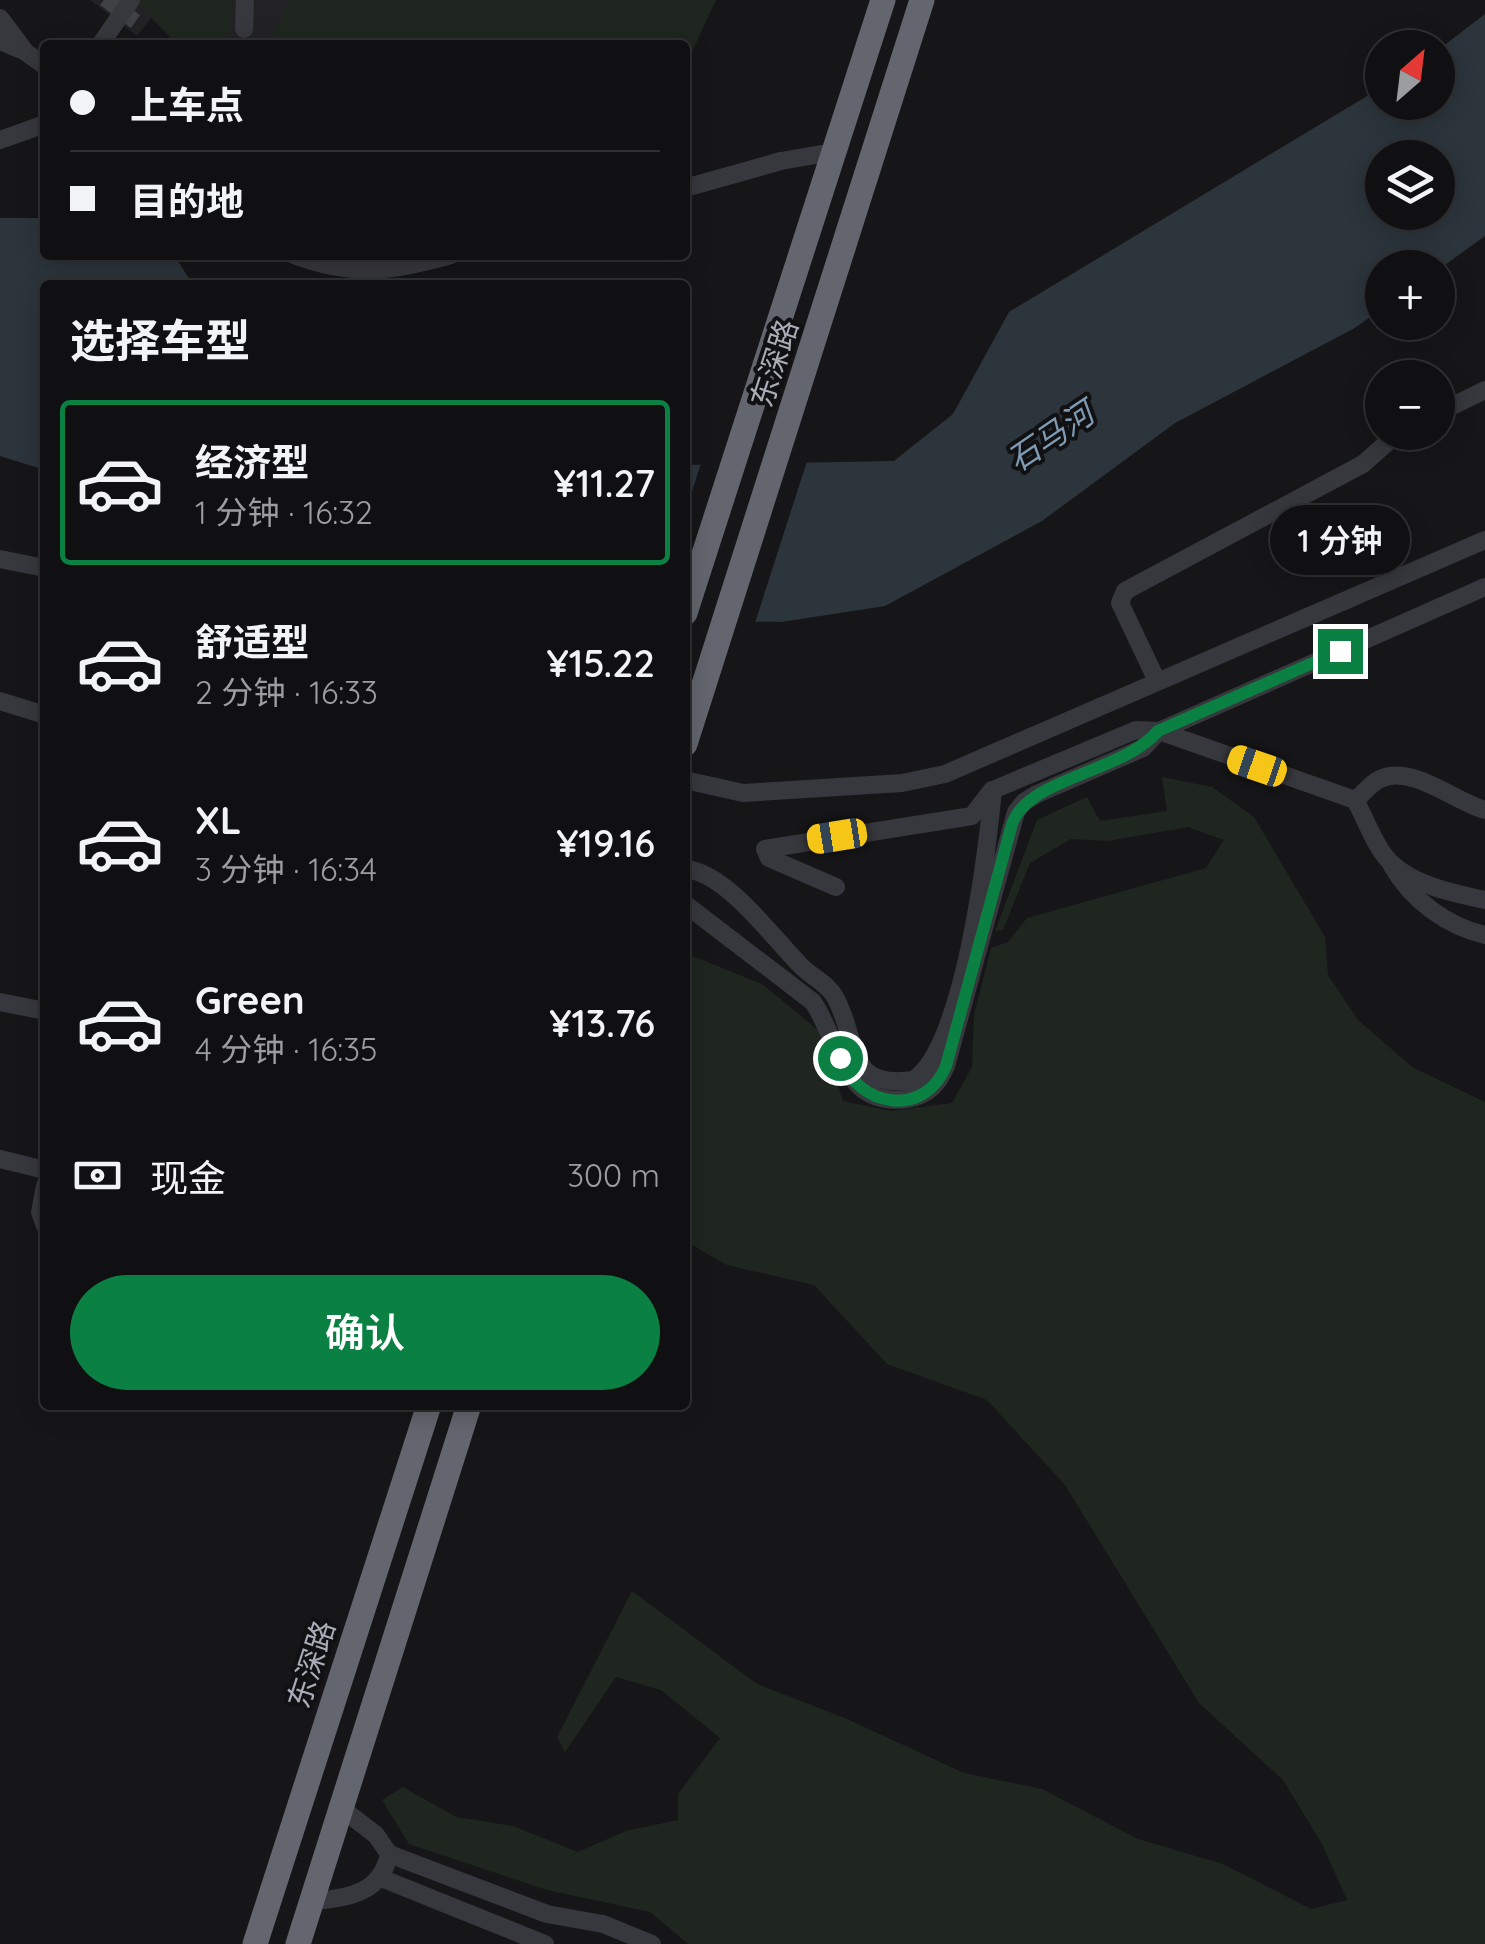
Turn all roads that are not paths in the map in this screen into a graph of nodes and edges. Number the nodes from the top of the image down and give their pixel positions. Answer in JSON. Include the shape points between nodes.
{"nodes":[{"id":1,"x":131,"y":0,"type":"edge"},
{"id":2,"x":245,"y":0,"type":"edge"},
{"id":3,"x":882,"y":0,"type":"edge"},
{"id":4,"x":922,"y":0,"type":"edge"},
{"id":5,"x":0,"y":18,"type":"edge"},
{"id":6,"x":244,"y":29,"type":"dead end"},
{"id":7,"x":103,"y":40,"type":"edge"},
{"id":8,"x":0,"y":41,"type":"edge"},
{"id":9,"x":24,"y":51,"type":"junction"},
{"id":10,"x":40,"y":62,"type":"edge"},
{"id":11,"x":40,"y":126,"type":"edge"},
{"id":12,"x":0,"y":140,"type":"edge"},
{"id":13,"x":832,"y":152,"type":"junction"},
{"id":14,"x":690,"y":187,"type":"edge"},
{"id":15,"x":308,"y":260,"type":"edge"},
{"id":16,"x":429,"y":260,"type":"edge"},
{"id":17,"x":1485,"y":390,"type":"edge"},
{"id":18,"x":1455,"y":405,"type":"edge"},
{"id":19,"x":1379,"y":450,"type":"edge"},
{"id":20,"x":1485,"y":540,"type":"edge"},
{"id":21,"x":0,"y":559,"type":"edge"},
{"id":22,"x":40,"y":567,"type":"edge"},
{"id":23,"x":1485,"y":587,"type":"edge"},
{"id":24,"x":690,"y":599,"type":"edge"},
{"id":25,"x":1156,"y":681,"type":"junction"},
{"id":26,"x":0,"y":701,"type":"edge"},
{"id":27,"x":40,"y":713,"type":"edge"},
{"id":28,"x":690,"y":729,"type":"edge"},
{"id":29,"x":1158,"y":731,"type":"junction"},
{"id":30,"x":690,"y":781,"type":"edge"},
{"id":31,"x":992,"y":790,"type":"junction"},
{"id":32,"x":1355,"y":800,"type":"junction"},
{"id":33,"x":1485,"y":810,"type":"edge"},
{"id":34,"x":1390,"y":862,"type":"junction"},
{"id":35,"x":690,"y":871,"type":"edge"},
{"id":36,"x":836,"y":887,"type":"dead end"},
{"id":37,"x":1485,"y":900,"type":"edge"},
{"id":38,"x":690,"y":908,"type":"edge"},
{"id":39,"x":1485,"y":934,"type":"edge"},
{"id":40,"x":0,"y":1002,"type":"edge"},
{"id":41,"x":40,"y":1010,"type":"edge"},
{"id":42,"x":0,"y":1159,"type":"edge"},
{"id":43,"x":40,"y":1169,"type":"edge"},
{"id":44,"x":427,"y":1410,"type":"edge"},
{"id":45,"x":467,"y":1410,"type":"edge"},
{"id":46,"x":341,"y":1808,"type":"junction"},
{"id":47,"x":389,"y":1854,"type":"junction"},
{"id":48,"x":381,"y":1878,"type":"junction"},
{"id":49,"x":311,"y":1902,"type":"junction"},
{"id":50,"x":547,"y":1914,"type":"junction"},
{"id":51,"x":540,"y":1941,"type":"edge"},
{"id":52,"x":255,"y":1944,"type":"edge"},
{"id":53,"x":298,"y":1944,"type":"edge"},
{"id":54,"x":652,"y":1944,"type":"edge"}],
"edges":[{"from":1,"to":7,"type":"street"},
{"from":2,"to":6,"type":"street"},
{"from":3,"to":13,"type":"highway","name":"东深路"},
{"from":4,"to":28,"type":"highway","name":"东深路"},
{"from":5,"to":9,"type":"street"},
{"from":8,"to":9,"type":"street"},
{"from":9,"to":10,"type":"street"},
{"from":11,"to":12,"type":"street"},
{"from":13,"to":14,"type":"street"},
{"from":13,"to":24,"type":"highway","name":"东深路"},
{"from":15,"to":16,"type":"street","via":[[360,272]]},
{"from":17,"to":18,"type":"street"},
{"from":19,"to":25,"type":"street","via":[[1125,590],[1120,603]]},
{"from":20,"to":25,"type":"street"},
{"from":21,"to":22,"type":"street"},
{"from":23,"to":29,"type":"street"},
{"from":25,"to":30,"type":"street","via":[[922,780],[743,793]]},
{"from":26,"to":27,"type":"street"},
{"from":29,"to":31,"type":"street","via":[[1136,730]]},
{"from":29,"to":32,"type":"street"},
{"from":29,"to":38,"type":"street","via":[[1143,748],[1037,794],[1016,812],[946,1066],[933,1089],[914,1097],[877,1098],[859,1090],[846,1076],[813,1002]]},
{"from":31,"to":35,"type":"street","via":[[974,932],[934,1060],[913,1080],[879,1081],[862,1068],[828,987],[740,902]]},
{"from":31,"to":36,"type":"street","via":[[972,816],[766,849],[769,858]]},
{"from":32,"to":33,"type":"street","via":[[1380,779],[1398,776]]},
{"from":32,"to":34,"type":"street"},
{"from":34,"to":37,"type":"street","via":[[1416,880]]},
{"from":34,"to":39,"type":"street","via":[[1428,907]]},
{"from":40,"to":41,"type":"street"},
{"from":42,"to":43,"type":"street"},
{"from":44,"to":52,"type":"highway","name":"东深路"},
{"from":45,"to":46,"type":"highway"},
{"from":46,"to":47,"type":"street"},
{"from":46,"to":49,"type":"highway"},
{"from":47,"to":48,"type":"street"},
{"from":47,"to":50,"type":"street"},
{"from":48,"to":49,"type":"street","via":[[364,1892]]},
{"from":48,"to":51,"type":"street"},
{"from":49,"to":53,"type":"highway"},
{"from":50,"to":51,"type":"street"},
{"from":50,"to":54,"type":"street","via":[[602,1924]]}]}
